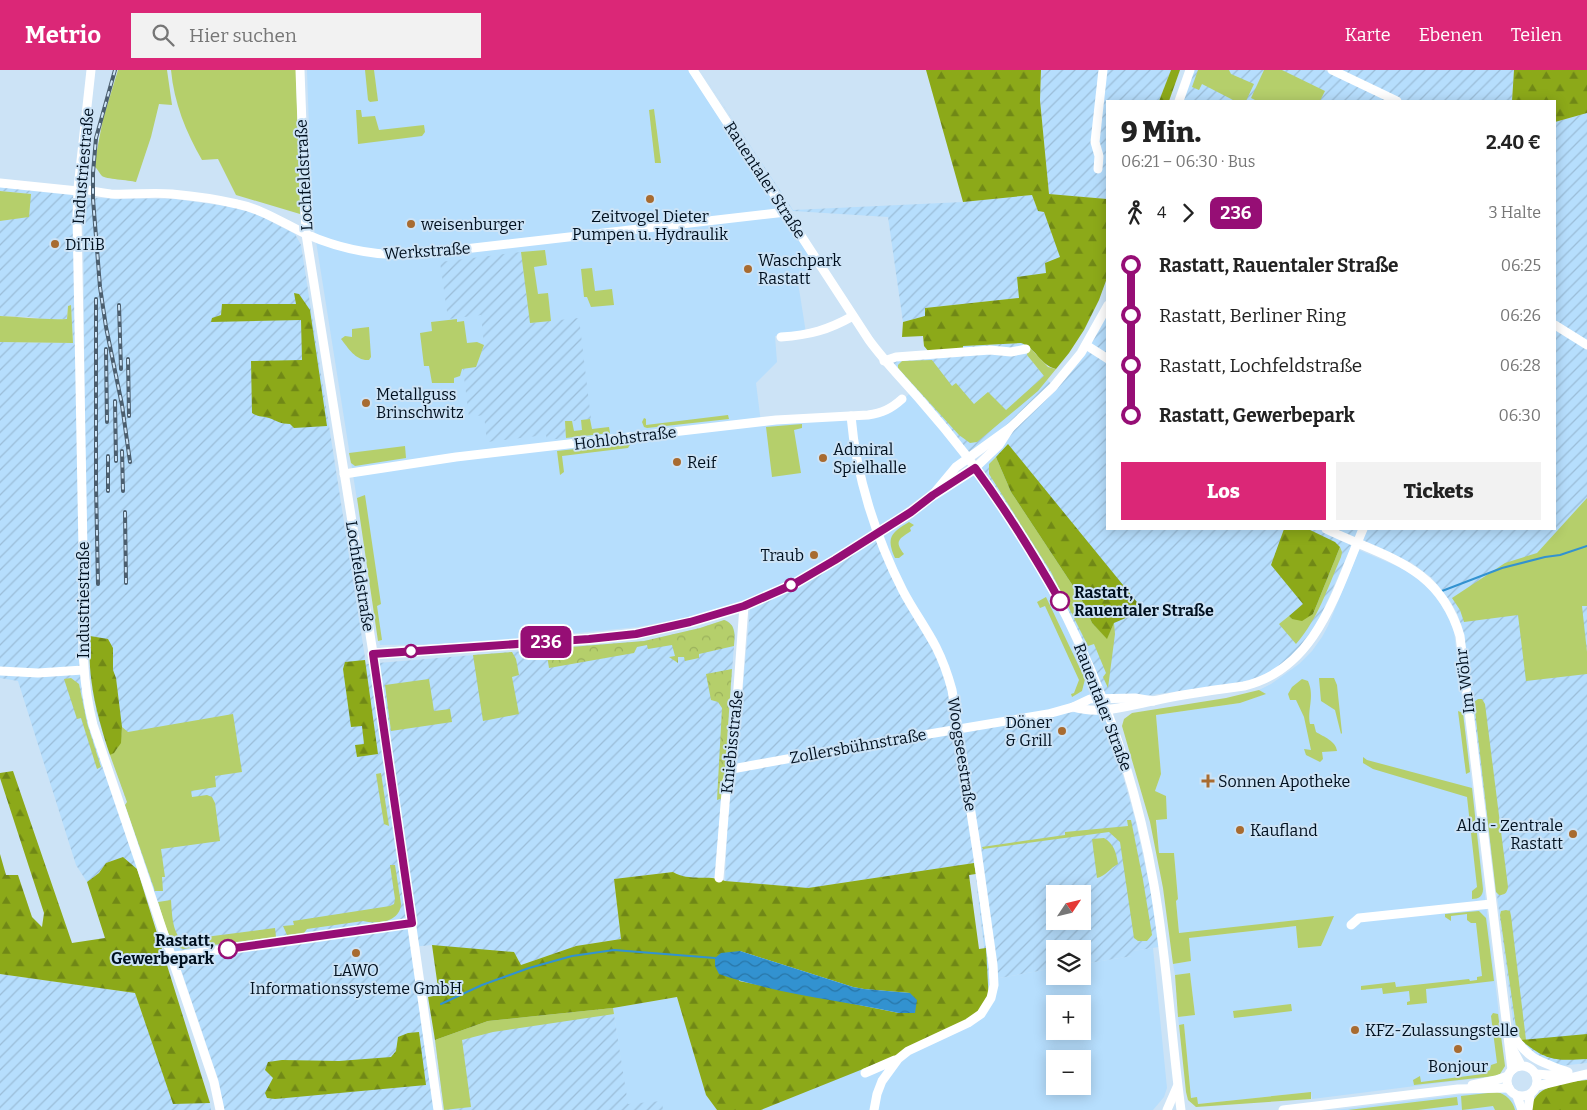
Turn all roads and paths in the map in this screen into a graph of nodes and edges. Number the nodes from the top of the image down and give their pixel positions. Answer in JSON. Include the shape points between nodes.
{"nodes":[{"id":1,"x":91,"y":70,"type":"edge"},
{"id":2,"x":300,"y":70,"type":"edge"},
{"id":3,"x":693,"y":70,"type":"edge"},
{"id":4,"x":1103,"y":70,"type":"edge"},
{"id":5,"x":1190,"y":70,"type":"edge"},
{"id":6,"x":1332,"y":70,"type":"edge"},
{"id":7,"x":1179,"y":100,"type":"edge"},
{"id":8,"x":1395,"y":100,"type":"edge"},
{"id":9,"x":1098,"y":169,"type":"dead end"},
{"id":10,"x":0,"y":183,"type":"edge"},
{"id":11,"x":78,"y":189,"type":"junction"},
{"id":12,"x":786,"y":212,"type":"junction"},
{"id":13,"x":306,"y":234,"type":"junction"},
{"id":14,"x":1106,"y":308,"type":"edge"},
{"id":15,"x":853,"y":316,"type":"junction"},
{"id":16,"x":1556,"y":327,"type":"edge"},
{"id":17,"x":781,"y":337,"type":"dead end"},
{"id":18,"x":1086,"y":345,"type":"junction"},
{"id":19,"x":1587,"y":345,"type":"edge"},
{"id":20,"x":1026,"y":349,"type":"dead end"},
{"id":21,"x":1106,"y":358,"type":"edge"},
{"id":22,"x":884,"y":361,"type":"junction"},
{"id":23,"x":902,"y":399,"type":"dead end"},
{"id":24,"x":851,"y":416,"type":"junction"},
{"id":25,"x":1010,"y":428,"type":"junction"},
{"id":26,"x":968,"y":458,"type":"junction"},
{"id":27,"x":975,"y":468,"type":"junction"},
{"id":28,"x":344,"y":474,"type":"junction"},
{"id":29,"x":933,"y":495,"type":"junction"},
{"id":30,"x":1328,"y":530,"type":"edge"},
{"id":31,"x":1363,"y":530,"type":"edge"},
{"id":32,"x":879,"y":533,"type":"junction"},
{"id":33,"x":1357,"y":544,"type":"junction"},
{"id":34,"x":744,"y":606,"type":"junction"},
{"id":35,"x":373,"y":654,"type":"junction"},
{"id":36,"x":83,"y":670,"type":"junction"},
{"id":37,"x":0,"y":671,"type":"edge"},
{"id":38,"x":1102,"y":698,"type":"junction"},
{"id":39,"x":1153,"y":701,"type":"junction"},
{"id":40,"x":1073,"y":707,"type":"junction"},
{"id":41,"x":1108,"y":710,"type":"junction"},
{"id":42,"x":959,"y":728,"type":"junction"},
{"id":43,"x":732,"y":770,"type":"junction"},
{"id":44,"x":719,"y":878,"type":"dead end"},
{"id":45,"x":1491,"y":904,"type":"junction"},
{"id":46,"x":412,"y":923,"type":"junction"},
{"id":47,"x":1351,"y":925,"type":"dead end"},
{"id":48,"x":171,"y":957,"type":"junction"},
{"id":49,"x":153,"y":959,"type":"dead end"},
{"id":50,"x":1508,"y":1027,"type":"junction"},
{"id":51,"x":898,"y":1059,"type":"junction"},
{"id":52,"x":1513,"y":1070,"type":"junction"},
{"id":53,"x":1568,"y":1072,"type":"junction"},
{"id":54,"x":865,"y":1073,"type":"dead end"},
{"id":55,"x":1536,"y":1074,"type":"junction"},
{"id":56,"x":1585,"y":1074,"type":"edge"},
{"id":57,"x":1178,"y":1084,"type":"junction"},
{"id":58,"x":1537,"y":1086,"type":"junction"},
{"id":59,"x":1509,"y":1088,"type":"junction"},
{"id":60,"x":1458,"y":1089,"type":"junction"},
{"id":61,"x":1530,"y":1095,"type":"junction"},
{"id":62,"x":1517,"y":1096,"type":"junction"},
{"id":63,"x":220,"y":1110,"type":"edge"},
{"id":64,"x":438,"y":1110,"type":"edge"},
{"id":65,"x":874,"y":1110,"type":"edge"},
{"id":66,"x":1167,"y":1110,"type":"edge"},
{"id":67,"x":1180,"y":1110,"type":"edge"},
{"id":68,"x":1283,"y":1110,"type":"edge"},
{"id":69,"x":1522,"y":1110,"type":"edge"},
{"id":70,"x":1528,"y":1110,"type":"edge"}],
"edges":[{"from":1,"to":11,"type":"street","name":"Industriestraße"},
{"from":2,"to":13,"type":"street","name":"Lochfeldstraße"},
{"from":3,"to":12,"type":"street","name":"Rauentaler Straße"},
{"from":4,"to":9,"type":"street","via":[[1095,142]]},
{"from":5,"to":7,"type":"street"},
{"from":6,"to":8,"type":"street"},
{"from":10,"to":11,"type":"street","name":"Werkstraße"},
{"from":11,"to":13,"type":"street","name":"Werkstraße","via":[[111,194],[172,194],[234,203],[265,213]]},
{"from":11,"to":36,"type":"street","name":"Industriestraße"},
{"from":12,"to":13,"type":"street","name":"Werkstraße","via":[[399,255],[358,251]]},
{"from":12,"to":15,"type":"street","name":"Rauentaler Straße"},
{"from":13,"to":28,"type":"street","name":"Lochfeldstraße"},
{"from":14,"to":18,"type":"street"},
{"from":15,"to":17,"type":"street","via":[[821,331]]},
{"from":15,"to":22,"type":"street","name":"Rauentaler Straße"},
{"from":16,"to":19,"type":"street"},
{"from":18,"to":21,"type":"street"},
{"from":18,"to":25,"type":"street","via":[[1053,387]]},
{"from":20,"to":22,"type":"street","via":[[896,357]]},
{"from":22,"to":26,"type":"street","name":"Rauentaler Straße","via":[[922,401]]},
{"from":23,"to":24,"type":"street","name":"Hohlohstraße","via":[[881,413]]},
{"from":24,"to":28,"type":"street","name":"Hohlohstraße","via":[[761,422],[456,457]]},
{"from":24,"to":32,"type":"street","name":"Woogseestraße","via":[[861,476]]},
{"from":25,"to":26,"type":"street"},
{"from":25,"to":27,"type":"street","via":[[1000,445]]},
{"from":26,"to":27,"type":"street","name":"Rauentaler Straße"},
{"from":26,"to":29,"type":"street","via":[[944,479]]},
{"from":27,"to":29,"type":"street"},
{"from":27,"to":38,"type":"street","name":"Rauentaler Straße","via":[[1060,602]]},
{"from":28,"to":35,"type":"street","name":"Lochfeldstraße"},
{"from":29,"to":32,"type":"street"},
{"from":30,"to":33,"type":"street","name":"Im Wöhr"},
{"from":31,"to":33,"type":"street"},
{"from":32,"to":34,"type":"street","via":[[794,584]]},
{"from":32,"to":42,"type":"street","name":"Woogseestraße","via":[[904,592],[941,658],[952,690]]},
{"from":33,"to":39,"type":"street","via":[[1321,624],[1307,646],[1287,665],[1251,684]]},
{"from":33,"to":45,"type":"street","name":"Im Wöhr","via":[[1399,561],[1424,577],[1442,595],[1456,623]]},
{"from":34,"to":35,"type":"street","via":[[636,634]]},
{"from":34,"to":43,"type":"street","name":"Kniebisstraße"},
{"from":35,"to":46,"type":"street","name":"Lochfeldstraße"},
{"from":36,"to":37,"type":"street"},
{"from":36,"to":48,"type":"street","name":"Industriestraße","via":[[92,725]]},
{"from":38,"to":39,"type":"street","name":"Zollersbühnstraße"},
{"from":38,"to":40,"type":"street","name":"Zollersbühnstraße","via":[[1090,699]]},
{"from":38,"to":41,"type":"street","name":"Rauentaler Straße"},
{"from":39,"to":41,"type":"street","name":"Zollersbühnstraße"},
{"from":40,"to":41,"type":"street","name":"Zollersbühnstraße"},
{"from":40,"to":42,"type":"street","name":"Zollersbühnstraße"},
{"from":41,"to":57,"type":"street","name":"Rauentaler Straße","via":[[1149,855],[1165,961]]},
{"from":42,"to":43,"type":"street","name":"Zollersbühnstraße"},
{"from":42,"to":51,"type":"street","name":"Woogseestraße","via":[[994,986],[991,998],[980,1014]]},
{"from":43,"to":44,"type":"street","name":"Kniebisstraße","via":[[727,780]]},
{"from":45,"to":47,"type":"street","via":[[1359,918]]},
{"from":45,"to":50,"type":"street","name":"Im Wöhr"},
{"from":46,"to":48,"type":"street"},
{"from":46,"to":64,"type":"street","name":"Lochfeldstraße"},
{"from":48,"to":49,"type":"street"},
{"from":48,"to":63,"type":"street","name":"Industriestraße","via":[[214,1082]]},
{"from":50,"to":52,"type":"street","name":"Im Wöhr"},
{"from":50,"to":53,"type":"street","via":[[1530,1055]]},
{"from":51,"to":54,"type":"street","name":"Woogseestraße"},
{"from":51,"to":65,"type":"street","name":"Woogseestraße","via":[[882,1081]]},
{"from":52,"to":55,"type":"street","via":[[1528,1066]]},
{"from":52,"to":59,"type":"street"},
{"from":52,"to":60,"type":"street","via":[[1496,1080]]},
{"from":53,"to":55,"type":"street"},
{"from":53,"to":56,"type":"street"},
{"from":55,"to":58,"type":"street"},
{"from":56,"to":58,"type":"street"},
{"from":57,"to":66,"type":"street"},
{"from":57,"to":67,"type":"street","name":"Rauentaler Straße"},
{"from":58,"to":61,"type":"street"},
{"from":59,"to":60,"type":"street"},
{"from":59,"to":62,"type":"street"},
{"from":60,"to":68,"type":"street"},
{"from":61,"to":62,"type":"street"},
{"from":61,"to":70,"type":"street"},
{"from":62,"to":69,"type":"street"}]}
